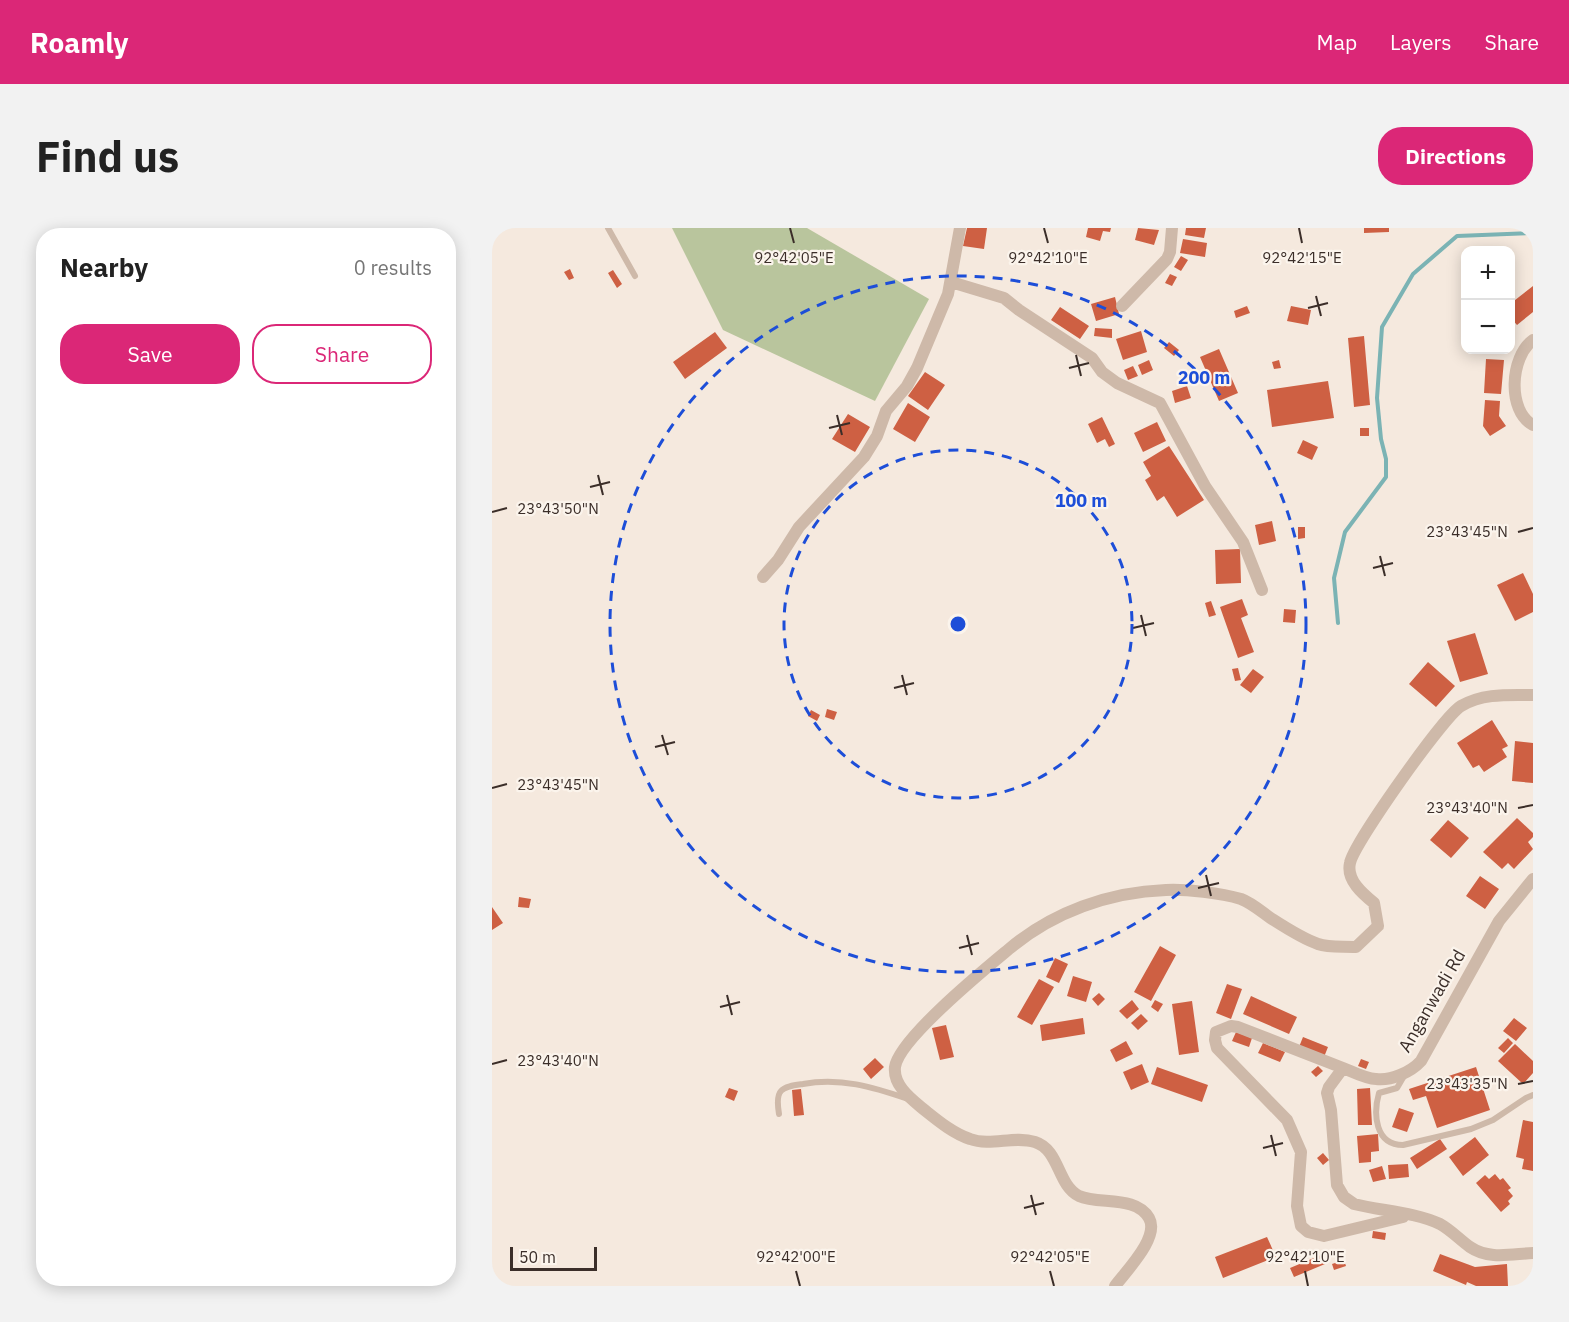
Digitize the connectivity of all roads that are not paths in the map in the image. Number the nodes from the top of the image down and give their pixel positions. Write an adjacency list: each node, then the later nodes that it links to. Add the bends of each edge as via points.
1 (608, 228): 4 (lane)
2 (960, 228): 5 (street)
3 (1172, 228): 6 (street, via 1167,259)
4 (635, 276)
5 (951, 282): 9 (street, via 917,368 886,411 864,457 799,527); 10 (street, via 1004,298 1092,358 1117,383 1160,403 1205,486 1243,542)
6 (1122, 306)
7 (1533, 340): 8 (street, via 1515,369 1518,405 1526,421)
8 (1533, 425)
9 (763, 577)
10 (1262, 590)
11 (1533, 695): 16 (street, via 1488,696 1459,707 1396,789 1350,861 1349,871 1360,892 1374,903 1378,926 1356,947 1319,945 1242,899 1190,891 1141,892 1074,908 1013,946 903,1049 895,1065 896,1076 900,1088)
12 (1533, 879): 14 (street, Anganwadi Rd, via 1499,921 1420,1061)
13 (1343, 1068): 14 (street, Anganwadi Rd, via 1376,1080); 18 (street, via 1327,1093 1337,1185 1354,1204); 18 (street, Anganwadi Rd, via 1231,1026 1216,1032 1217,1048 1294,1132 1301,1152 1297,1206 1301,1226 1324,1236)
14 (1406, 1073): 15 (lane, via 1397,1088 1379,1092 1375,1107 1376,1120 1387,1141 1394,1145 1471,1129)
15 (1533, 1095)
16 (913, 1101): 17 (lane, via 868,1086 819,1081 781,1091); 20 (street, via 969,1139 987,1143 1018,1139 1036,1142 1051,1156 1070,1190 1080,1196 1142,1210 1152,1226 1149,1240)
17 (779, 1114)
18 (1408, 1216): 19 (street, via 1441,1225 1470,1247 1492,1256)
19 (1533, 1253)
20 (1116, 1286)

